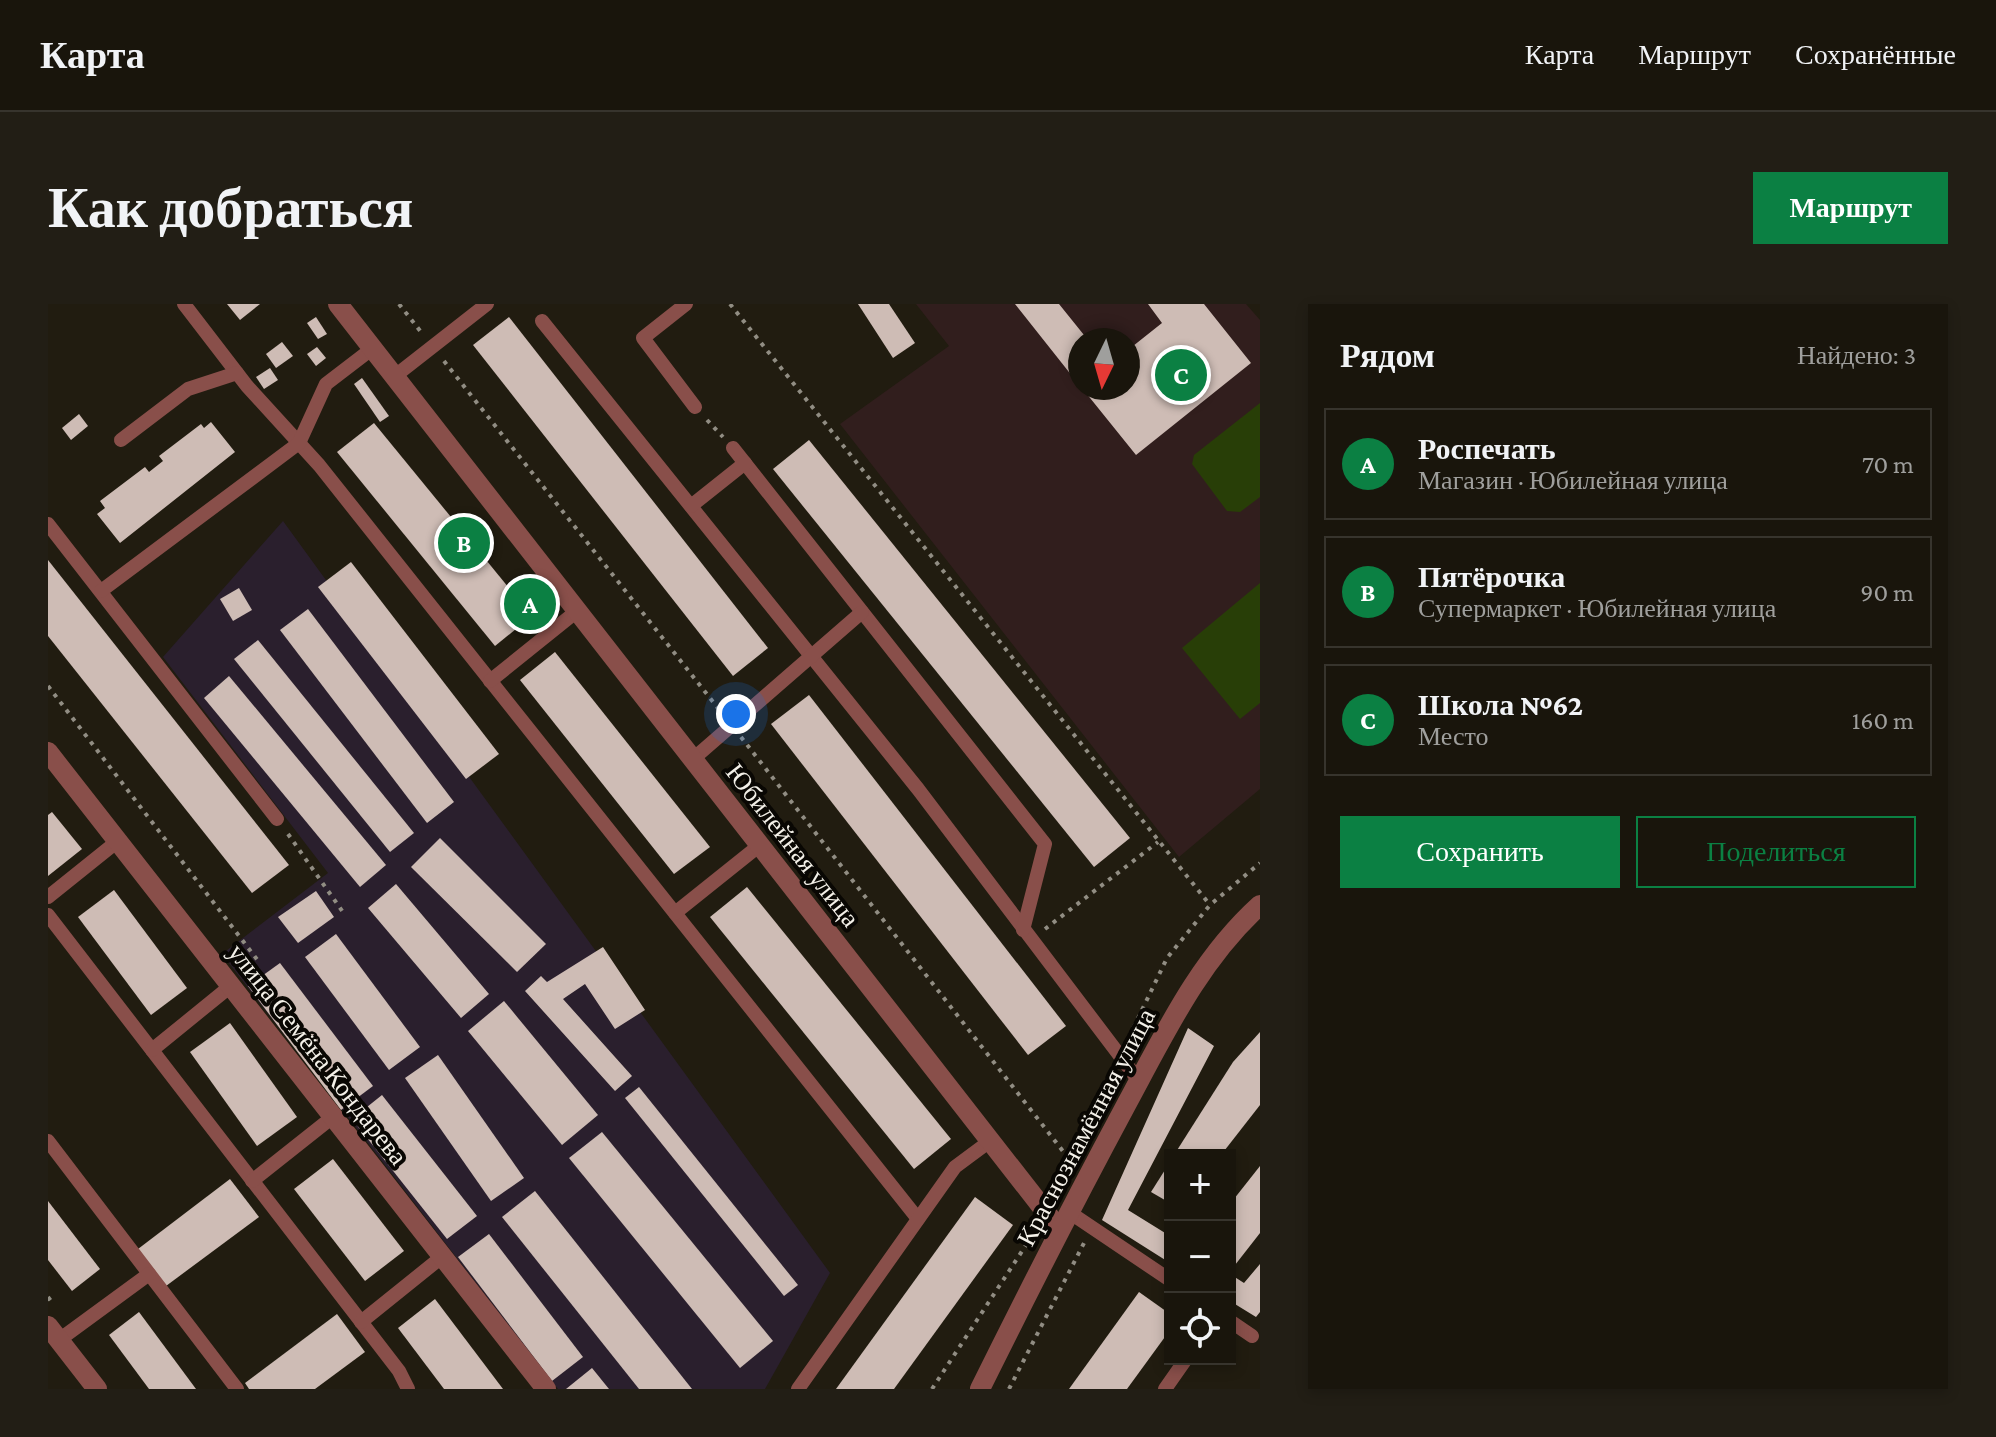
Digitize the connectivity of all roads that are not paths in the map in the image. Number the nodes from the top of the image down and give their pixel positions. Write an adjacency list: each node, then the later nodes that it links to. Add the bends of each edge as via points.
1 (184, 304): 7 (lane)
2 (338, 304): 6 (street, Юбилейная улица)
3 (487, 304): 8 (lane)
4 (686, 304): 9 (lane, via 643,338)
5 (542, 321): 14 (lane)
6 (373, 348): 8 (street, Юбилейная улица); 11 (lane, via 326,384)
7 (237, 373): 10 (lane, via 188,389); 11 (lane)
8 (395, 376): 17 (street, Юбилейная улица)
9 (695, 407)
10 (121, 440)
11 (299, 443): 16 (lane); 20 (lane)
12 (733, 448): 13 (lane)
13 (745, 463): 14 (lane); 18 (lane)
14 (691, 506): 19 (lane)
15 (48, 524): 16 (lane)
16 (101, 591): 23 (lane)
17 (577, 611): 20 (lane); 21 (street, Юбилейная улица)
18 (862, 612): 19 (lane); 30 (lane, via 1045,844)
19 (811, 657): 21 (lane); 30 (lane)
20 (490, 681): 28 (lane)
21 (693, 759): 25 (street, Юбилейная улица)
22 (51, 763): 24 (street, улица Семёна Кондарева)
23 (277, 819)
24 (119, 840): 26 (lane); 31 (street, улица Семёна Кондарева)
25 (760, 845): 28 (lane); 36 (street, Юбилейная улица)
26 (48, 897)
27 (1260, 905): 33 (street, Краснознамённая улица, via 1200,974)
28 (675, 913): 38 (lane)
29 (48, 915): 32 (lane)
30 (1026, 935): 33 (lane)
31 (232, 985): 32 (lane); 34 (street, улица Семёна Кондарева)
32 (152, 1050): 37 (lane)
33 (1139, 1081): 39 (street, Краснознамённая улица)
34 (334, 1116): 37 (lane); 40 (street, улица Семёна Кондарева)
35 (48, 1141): 41 (lane)
36 (990, 1141): 38 (lane, via 955,1167); 39 (street, Юбилейная улица, via 1044,1210)
37 (252, 1181): 43 (lane)
38 (918, 1219): 52 (lane)
39 (1064, 1220): 42 (lane, via 1092,1227); 53 (street, Краснознамённая улица)
40 (443, 1256): 43 (lane); 51 (street, улица Семёна Кондарева)
41 (149, 1274): 45 (lane); 49 (lane)
42 (1164, 1276)
43 (361, 1322): 50 (lane)
44 (1236, 1325): 46 (lane)
45 (53, 1333): 48 (street)
46 (1252, 1336)
47 (1182, 1365): 54 (lane)
48 (97, 1389)
49 (237, 1389)
50 (408, 1389)
51 (546, 1389)
52 (798, 1389)
53 (980, 1389)
54 (1165, 1389)

